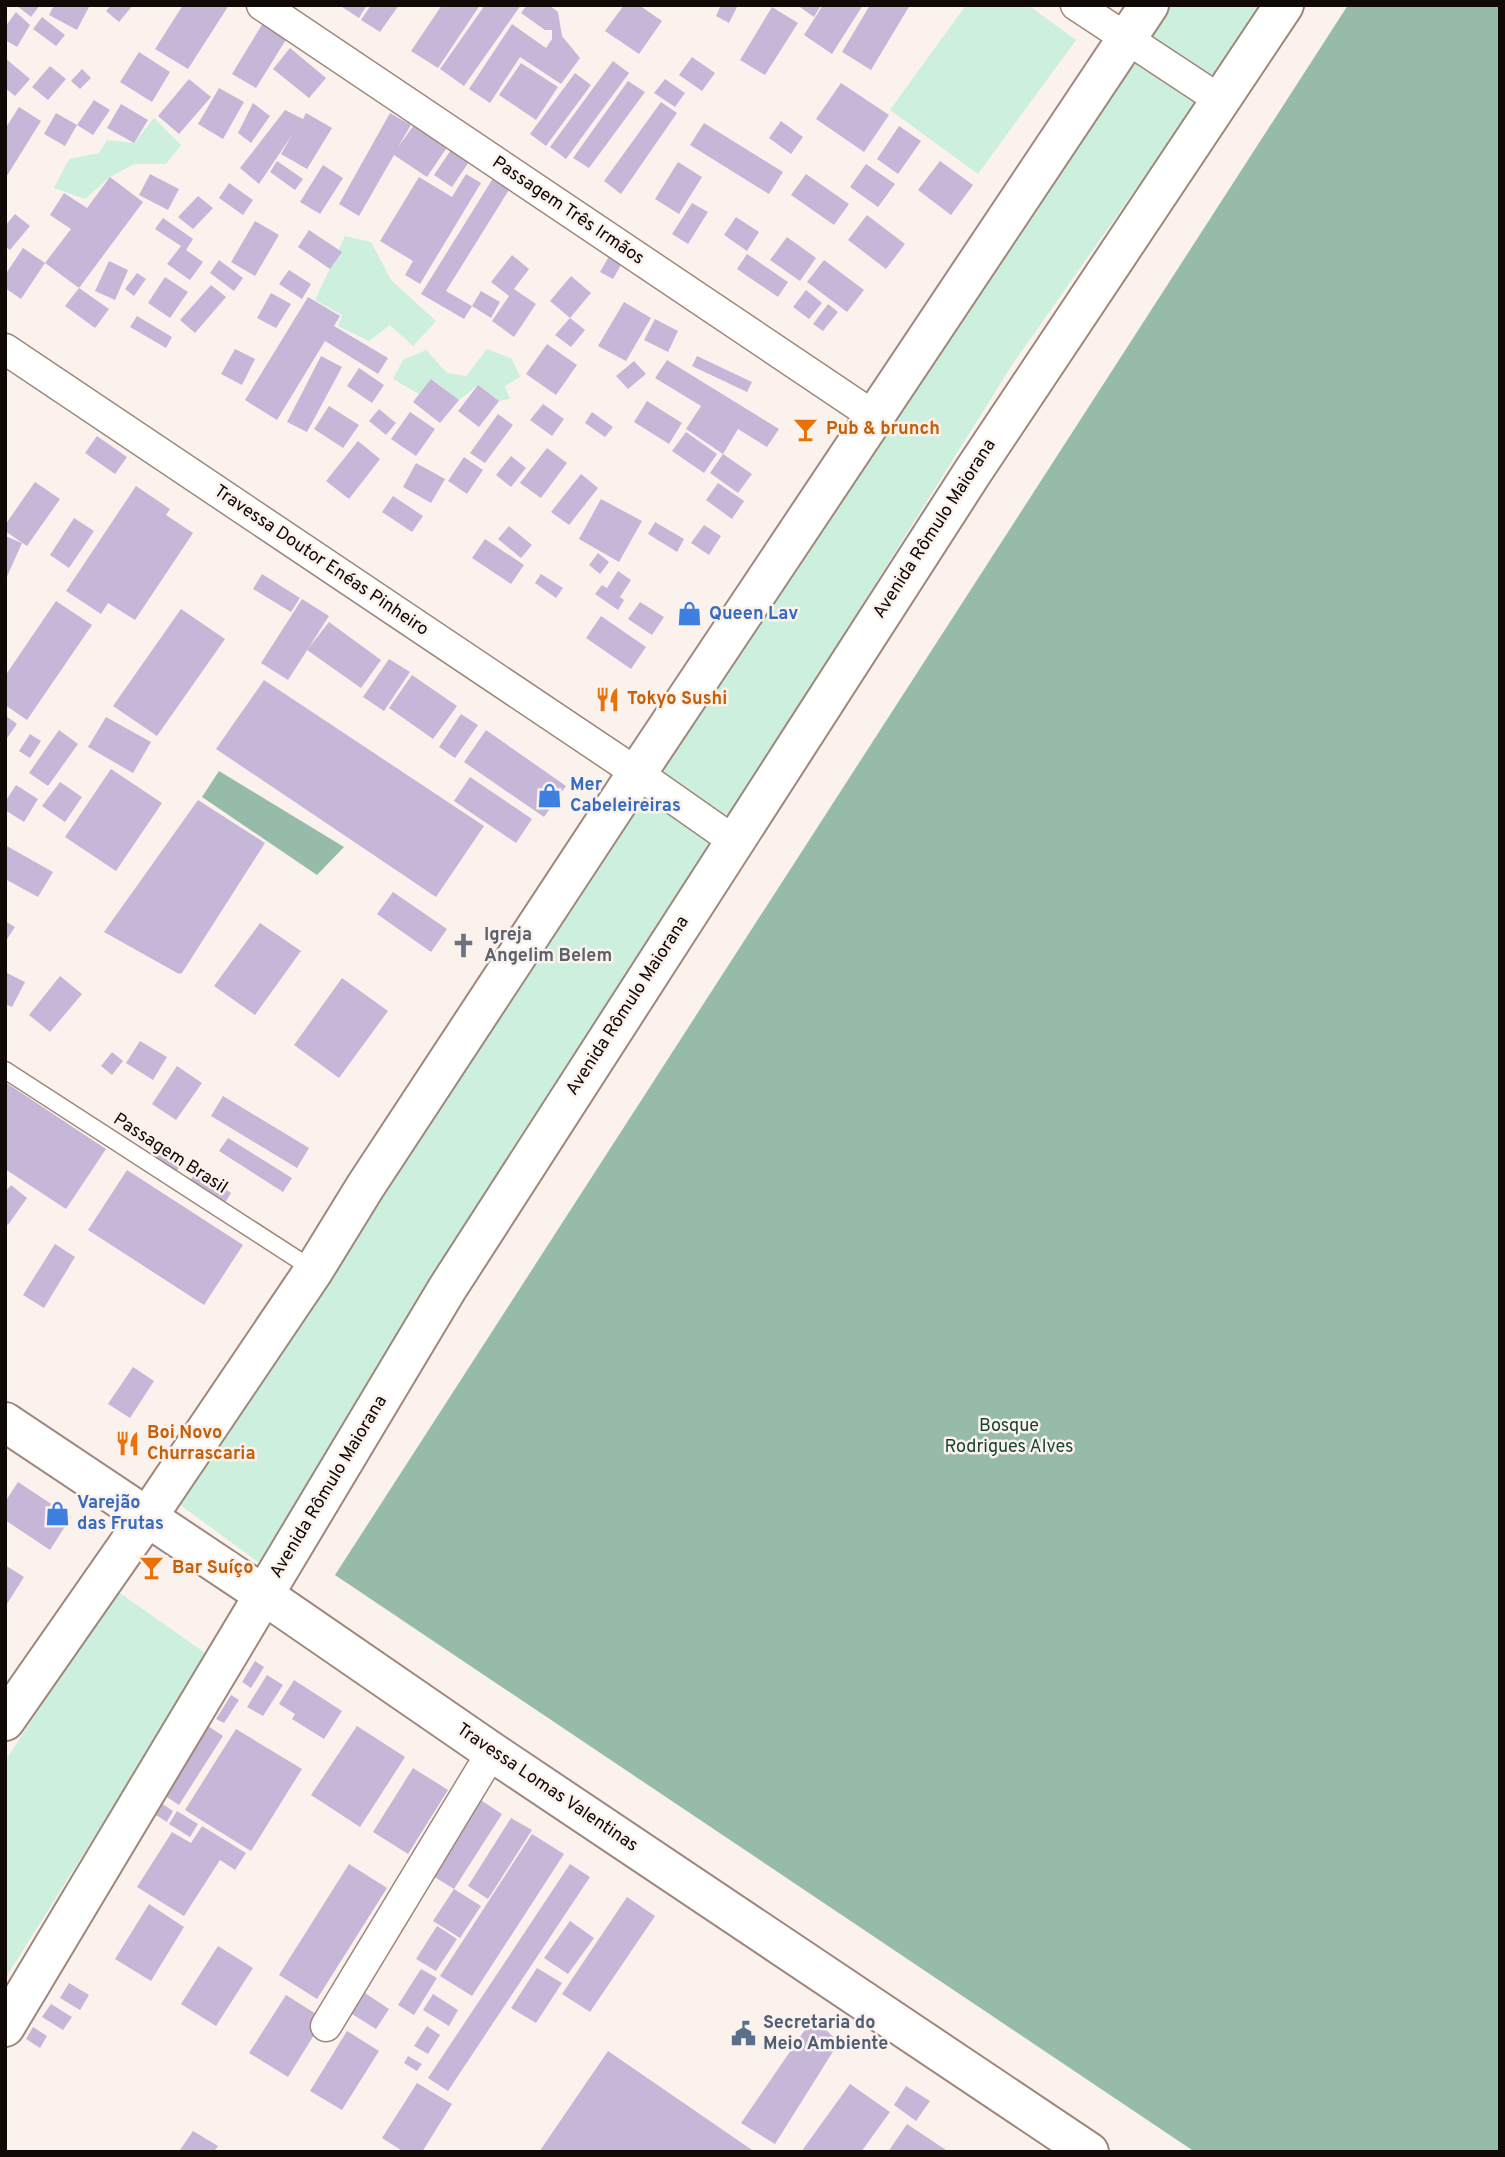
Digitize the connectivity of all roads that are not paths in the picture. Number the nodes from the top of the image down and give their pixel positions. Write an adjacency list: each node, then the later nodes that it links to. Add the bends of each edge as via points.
1 (262, 5): 8 (street, Passagem Três Irmãos)
2 (1076, 5): 5 (street)
3 (1149, 5): 5 (street)
4 (1284, 5): 6 (street, Avenida Rômulo Maiorana)
5 (1126, 38): 6 (street); 8 (street)
6 (1220, 100): 10 (street, Avenida Rômulo Maiorana)
7 (5, 349): 9 (street, Travessa Doutor Enéas Pinheiro)
8 (875, 417): 9 (street)
9 (637, 773): 10 (street, Travessa Doutor Enéas Pinheiro); 12 (street)
10 (734, 841): 15 (street, Avenida Rômulo Maiorana, via 447,1289)
11 (5, 1070): 12 (lane, Passagem Brasil)
12 (313, 1270): 14 (street)
13 (5, 1422): 14 (street, Travessa Lomas Valentinas)
14 (148, 1516): 15 (street, Travessa Lomas Valentinas); 16 (street)
15 (264, 1595): 17 (street, Travessa Lomas Valentinas); 19 (street, Avenida Rômulo Maiorana)
16 (5, 1721)
17 (492, 1752): 18 (street); 20 (street, Travessa Lomas Valentinas)
18 (326, 2026)
19 (5, 2027)
20 (1089, 2152)

